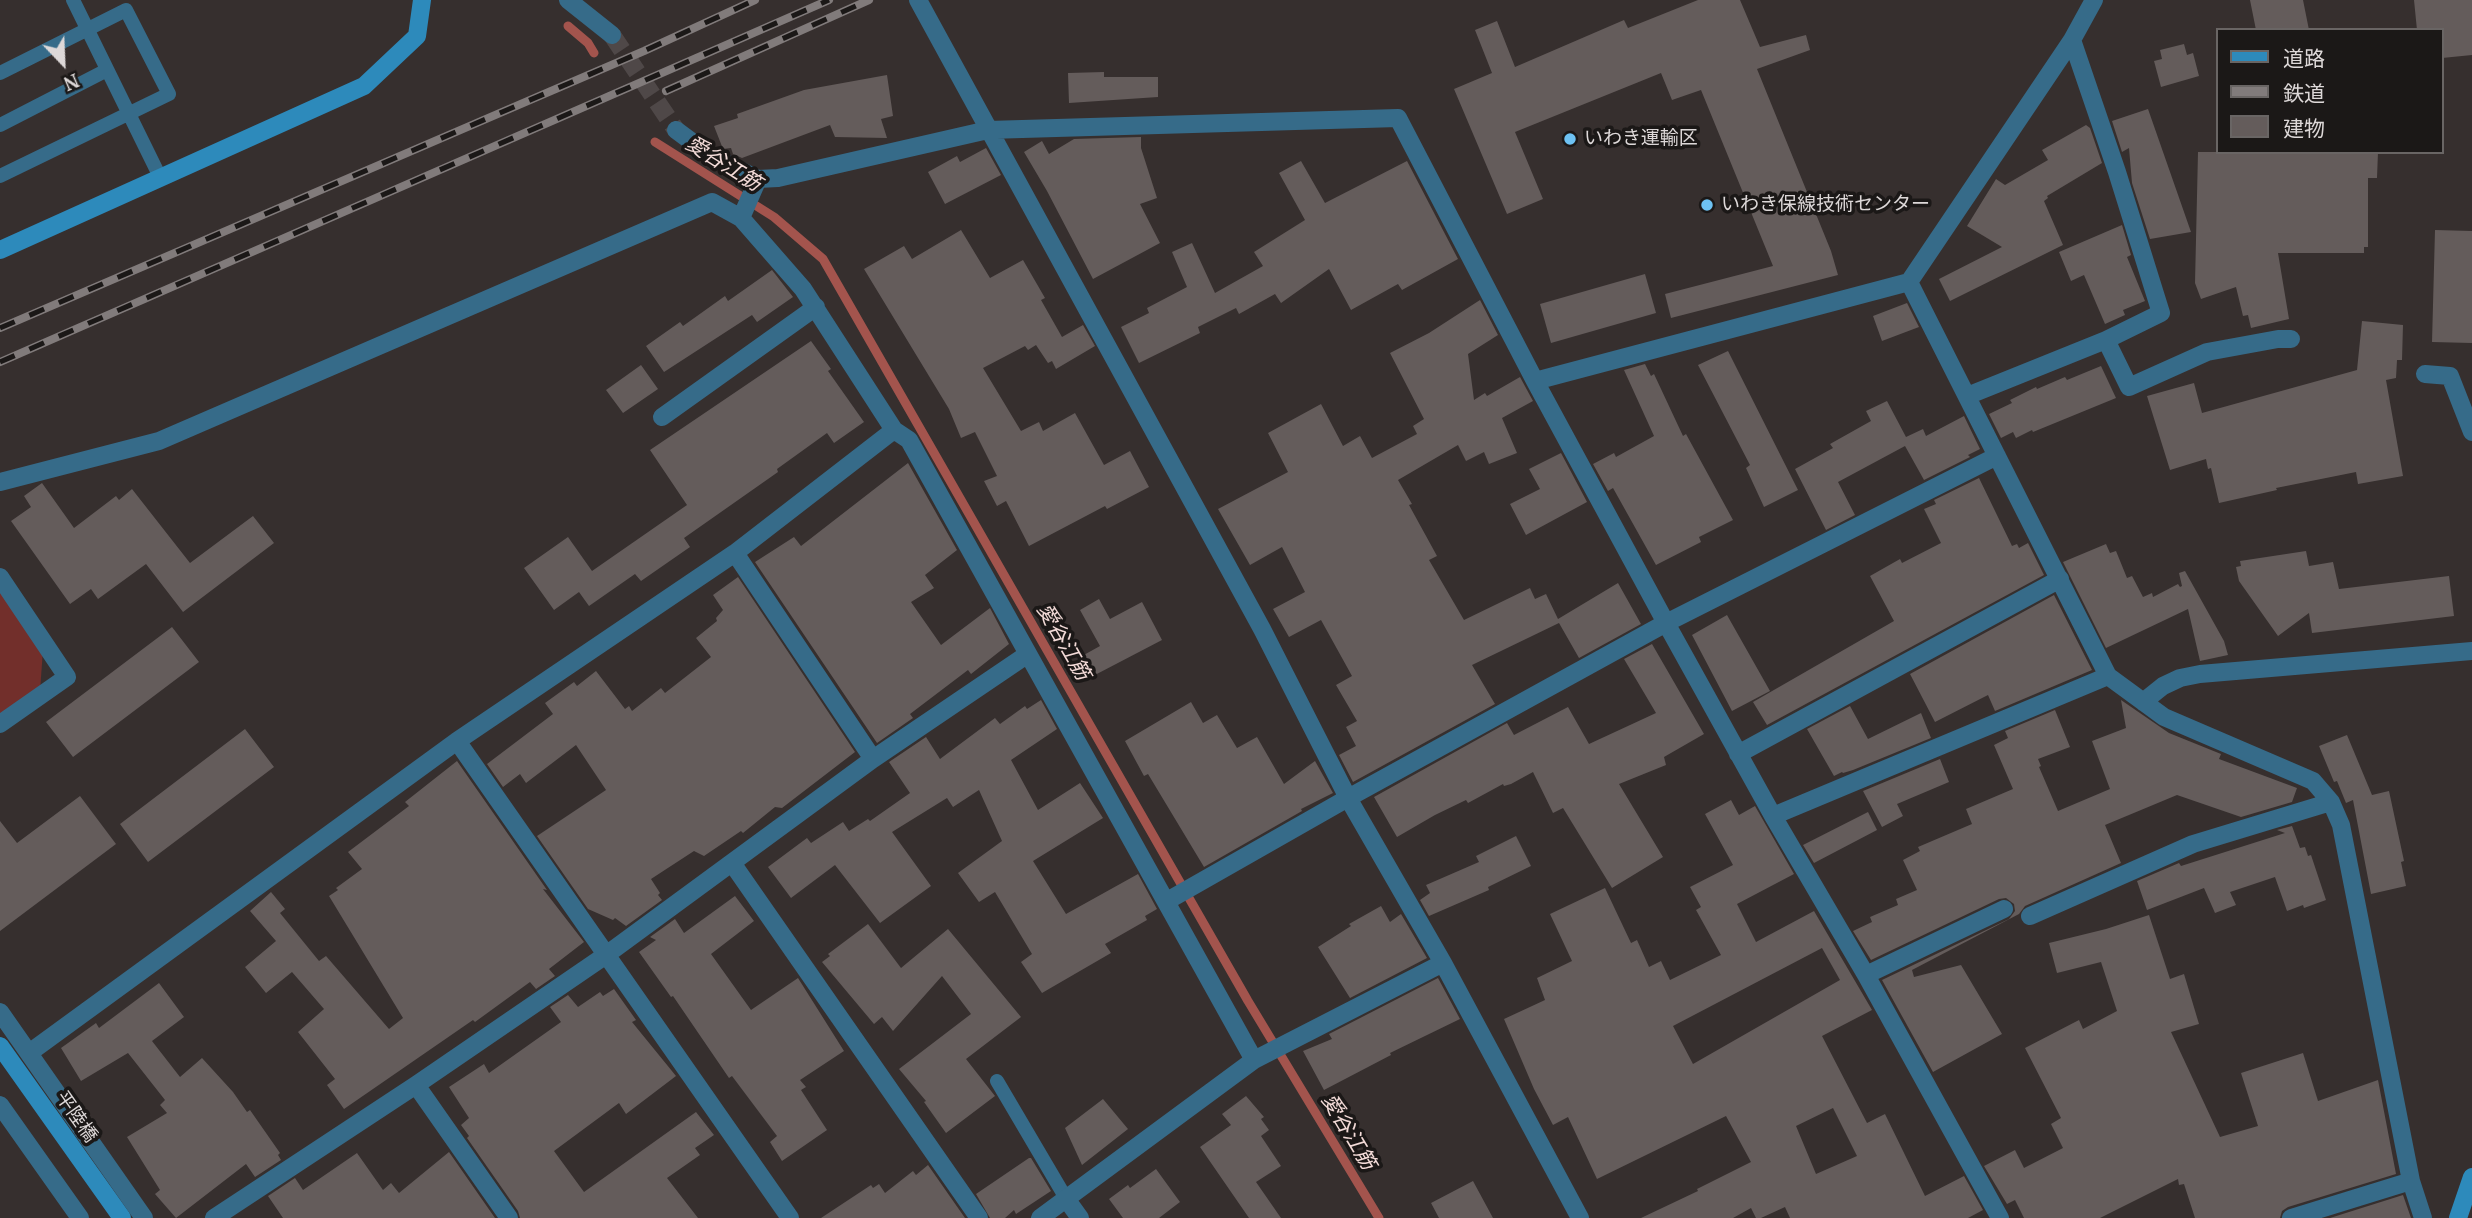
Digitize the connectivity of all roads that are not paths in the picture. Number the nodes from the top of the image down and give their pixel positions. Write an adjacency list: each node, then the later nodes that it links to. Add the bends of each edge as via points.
1 (72, 0): 6 (lane)
2 (422, 0): 16 (street, via 417,36 364,86)
3 (568, 0): 7 (street)
4 (918, 0): 14 (street)
5 (2094, 0): 8 (street)
6 (87, 29): 9 (lane); 10 (lane); 11 (lane, via 126,10 169,94)
7 (612, 35)
8 (2072, 40): 20 (street); 23 (street, via 2161,313)
9 (107, 70): 11 (lane); 12 (lane)
10 (0, 73)
11 (129, 114): 15 (lane); 16 (lane)
12 (0, 125)
13 (676, 130): 17 (street)
14 (988, 130): 17 (street); 25 (street, via 1398,118); 44 (street, via 1262,629)
15 (0, 176)
16 (160, 177): 19 (street)
17 (756, 184): 18 (street)
18 (743, 212): 21 (street); 31 (street, via 712,202 159,441)
19 (0, 249)
20 (1909, 282): 25 (street); 26 (street)
21 (816, 307): 27 (street); 28 (street)
22 (2291, 339): 23 (street, via 2207,352 2129,387)
23 (2106, 340): 26 (street)
24 (2425, 374): 29 (street, via 2451,376)
25 (1535, 381): 35 (street)
26 (1967, 396): 30 (street)
27 (662, 417)
28 (894, 430): 32 (street); 37 (street, via 909,440)
29 (2472, 432)
30 (1997, 456): 34 (street); 35 (street)
31 (0, 482)
32 (735, 553): 41 (street); 43 (street)
33 (0, 577): 40 (street, via 67,677)
34 (2060, 579): 38 (street); 42 (street)
35 (1666, 623): 42 (street); 44 (street)
36 (2472, 652): 39 (street, via 2200,674 2163,685)
37 (1028, 654): 43 (street); 48 (street)
38 (2108, 676): 39 (street); 46 (street)
39 (2143, 702): 45 (street, via 2183,727 2313,781)
40 (0, 723)
41 (457, 741): 51 (street); 56 (street)
42 (1738, 754): 46 (street)
43 (873, 759): 47 (street)
44 (1348, 798): 48 (street); 52 (street)
45 (2331, 802): 50 (street, via 2193,845); 62 (street, via 2341,825)
46 (1773, 816): 53 (street)
47 (732, 863): 51 (street); 70 (street)
48 (1171, 899): 57 (street)
49 (2004, 909): 53 (street)
50 (2030, 916)
51 (606, 956): 59 (street); 69 (street)
52 (1443, 963): 57 (street); 73 (street)
53 (1866, 975): 74 (street)
54 (0, 1012): 56 (street)
55 (0, 1045): 64 (street, 平陸橋)
56 (29, 1053): 66 (street)
57 (1259, 1058): 63 (street)
58 (997, 1081): 63 (lane)
59 (416, 1085): 67 (street); 68 (street)
60 (0, 1105): 65 (street)
61 (2472, 1177): 77 (street)
62 (2411, 1181): 75 (street); 76 (street)
63 (1067, 1200): 71 (street); 72 (street)
64 (120, 1215)
65 (79, 1218)
66 (144, 1218)
67 (214, 1218)
68 (509, 1218)
69 (790, 1218)
70 (979, 1218)
71 (1040, 1218)
72 (1080, 1218)
73 (1580, 1218)
74 (2000, 1218)
75 (2291, 1218)
76 (2423, 1218)
77 (2458, 1218)

